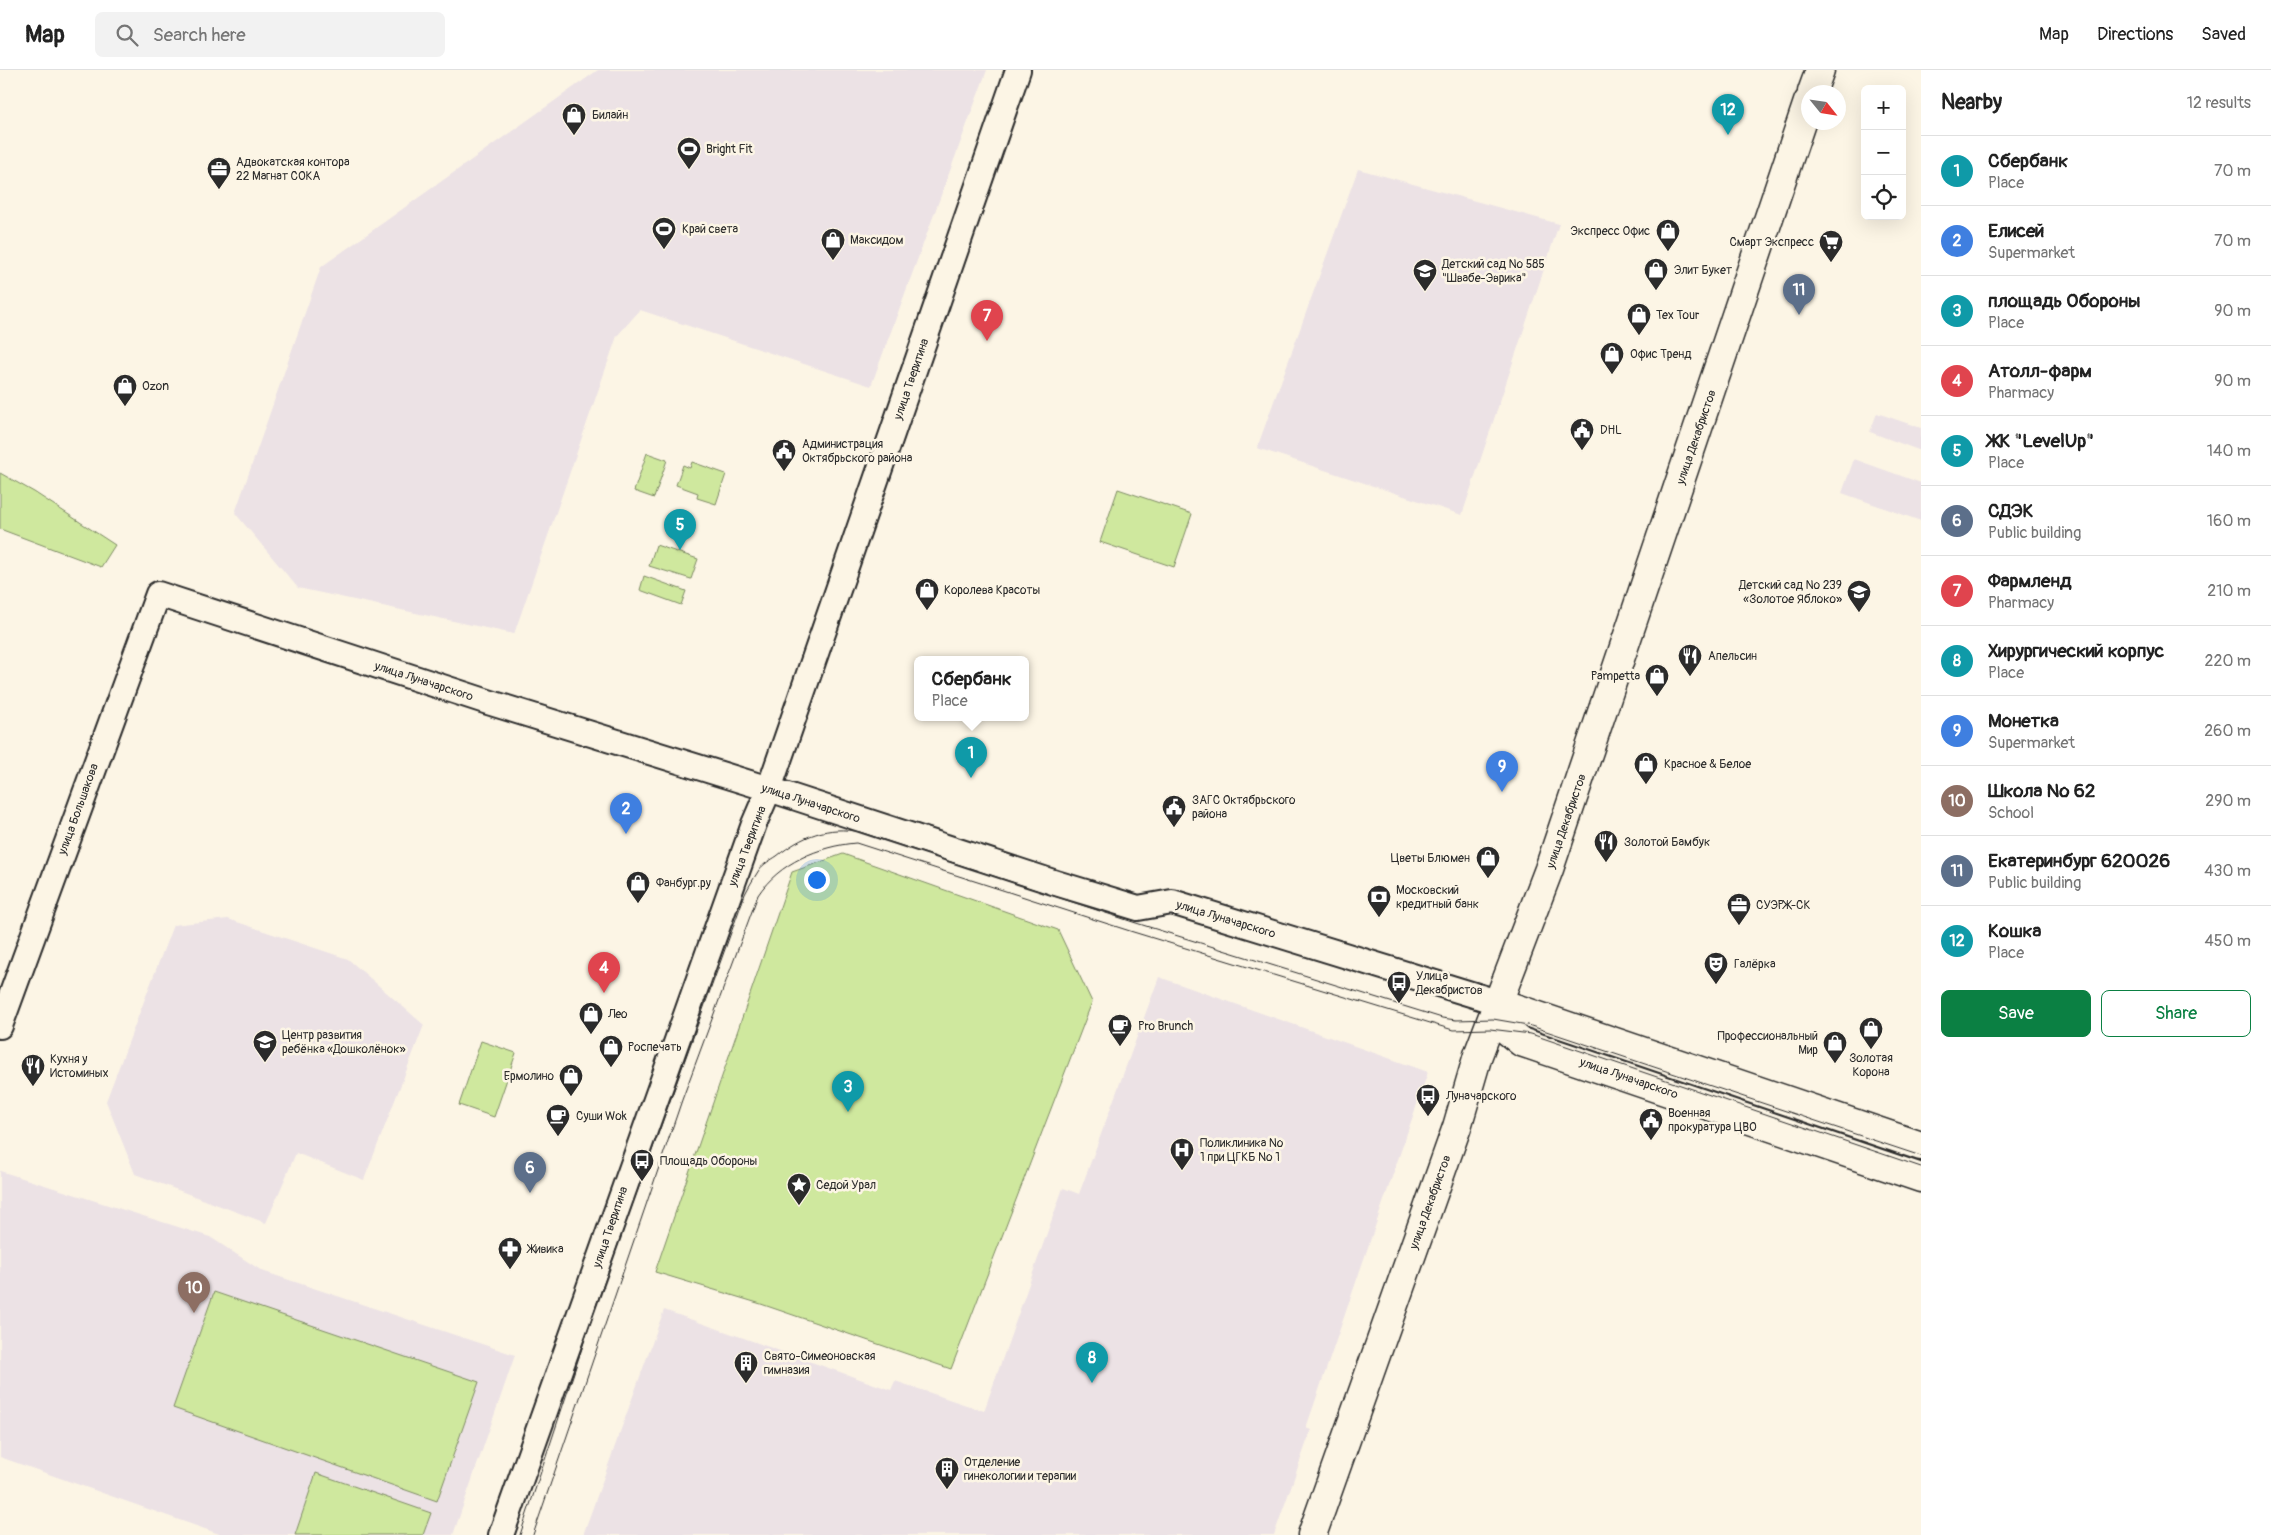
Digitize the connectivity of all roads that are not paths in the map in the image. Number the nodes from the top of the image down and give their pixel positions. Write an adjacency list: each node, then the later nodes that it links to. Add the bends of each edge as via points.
1 (1018, 70): 6 (street, улица Тверитина)
2 (1820, 70): 3 (main road)
3 (1815, 85)
4 (1801, 123): 7 (main road, улица Декабристов, via 1550,869)
5 (158, 594): 6 (street, улица Луначарского, via 478,699); 8 (street, улица Большакова)
6 (769, 789): 7 (street, улица Луначарского, via 1138,908 1172,902 1466,992); 11 (street, улица Тверитина, via 720,916)
7 (1496, 1011): 9 (main road, улица Луначарского); 10 (main road, улица Луначарского, via 1522,1042); 12 (main road, улица Декабристов)
8 (0, 1026)
9 (1921, 1146)
10 (1921, 1178)
11 (501, 1535)
12 (1312, 1535)

